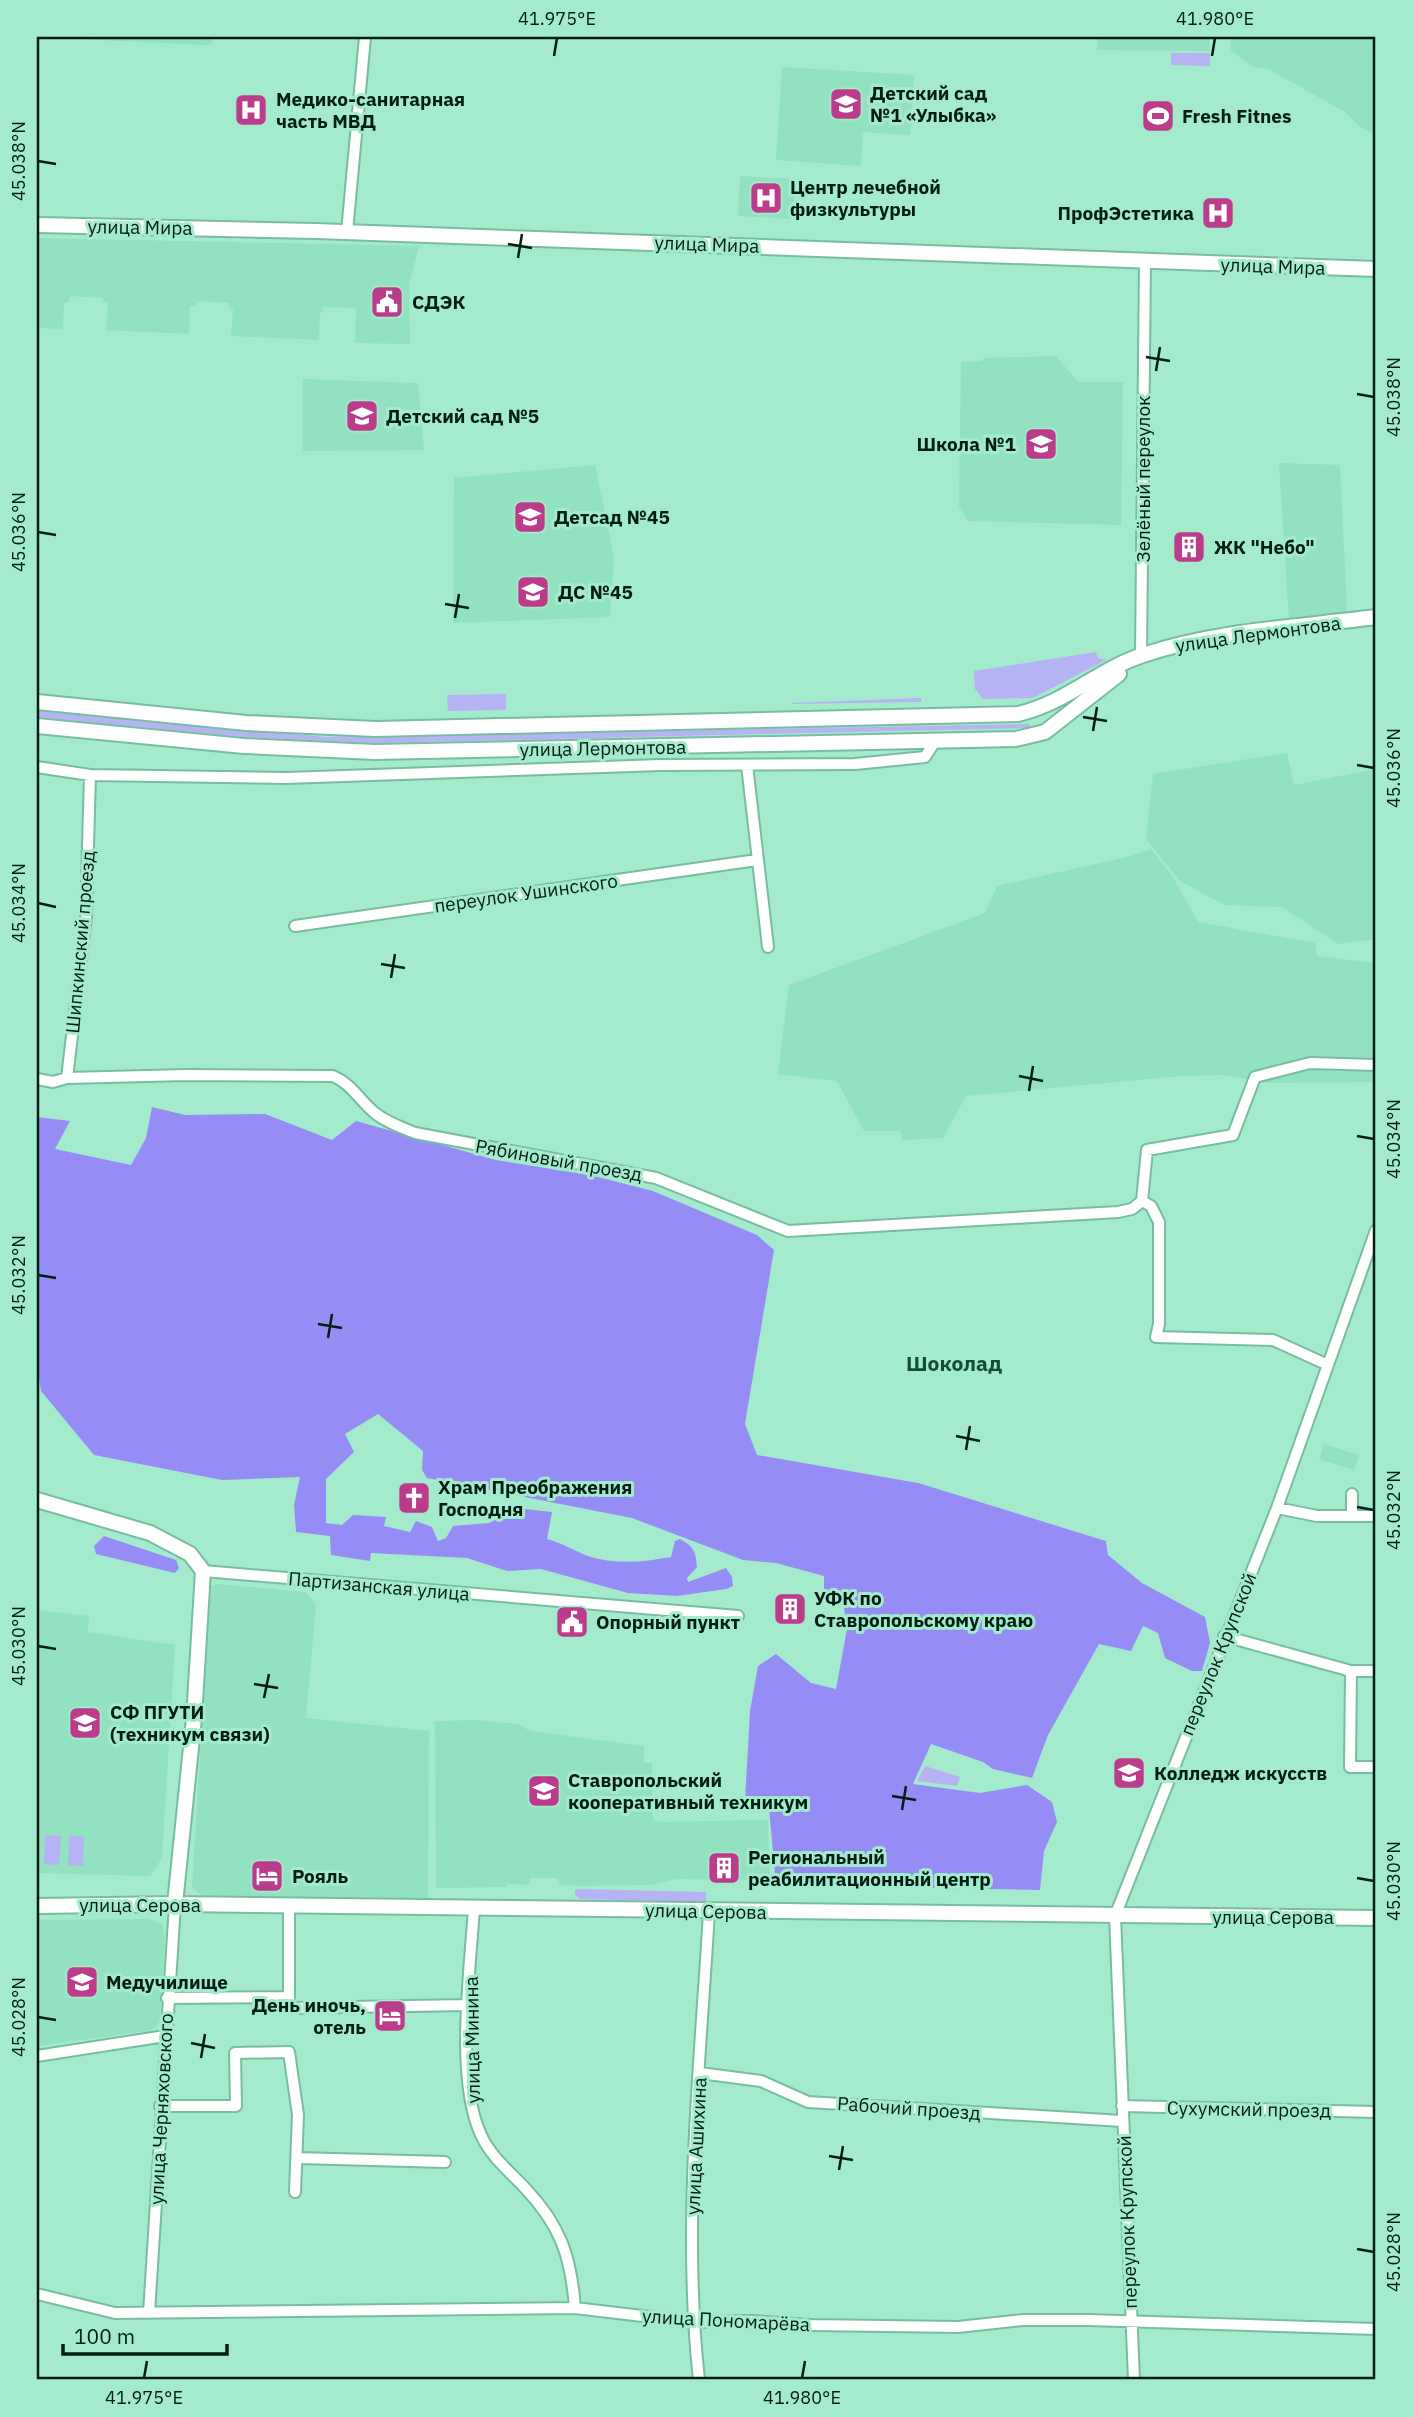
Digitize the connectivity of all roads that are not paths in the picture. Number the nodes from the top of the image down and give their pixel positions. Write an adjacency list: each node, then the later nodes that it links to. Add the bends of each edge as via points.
1 (365, 37): 3 (street)
2 (37, 225): 3 (main road, улица Мира)
3 (347, 232): 4 (main road, улица Мира)
4 (1145, 261): 5 (main road, улица Мира); 7 (street, Зелёный переулок)
5 (1376, 270)
6 (1376, 617): 7 (main road, улица Лермонтова, via 1191,641)
7 (1141, 655): 9 (main road, улица Лермонтова, via 1065,698); 11 (main road, улица Лермонтова, via 1045,732)
8 (37, 702): 9 (main road, улица Лермонтова, via 246,723 375,729)
9 (1018, 714): 11 (main road, via 1036,727)
10 (37, 726): 12 (main road, улица Лермонтова, via 351,751)
11 (1016, 739): 12 (main road, улица Лермонтова)
12 (936, 740): 13 (street, via 925,757 910,761)
13 (747, 765): 15 (street, via 286,778); 16 (street)
14 (37, 767): 15 (street)
15 (90, 775): 20 (street, Шипкинский проезд, via 86,917)
16 (757, 860): 17 (street, переулок Ушинского); 18 (street)
17 (295, 926)
18 (768, 947)
19 (1376, 1065): 22 (street, via 1310,1063 1255,1077 1233,1135 1147,1150)
20 (68, 1078): 21 (street, via 53,1082); 22 (street, Рябиновый проезд, via 332,1076 346,1081 387,1122 415,1133 656,1178 788,1231 1118,1212)
21 (37, 1079)
22 (1142, 1201): 24 (street, via 1151,1206 1159,1222 1156,1337 1273,1340)
23 (1376, 1230): 24 (street, переулок Крупской)
24 (1328, 1365): 27 (street, переулок Крупской)
25 (1352, 1494): 28 (street)
26 (37, 1500): 30 (main road, via 150,1534 190,1554)
27 (1277, 1507): 28 (street, via 1317,1516); 32 (street, переулок Крупской)
28 (1352, 1516): 29 (street)
29 (1376, 1516)
30 (203, 1571): 31 (street, Партизанская улица); 36 (main road, улица Черняховского)
31 (738, 1616)
32 (1224, 1636): 33 (street); 41 (street, переулок Крупской)
33 (1351, 1671): 34 (street); 35 (street, via 1350,1767)
34 (1376, 1671)
35 (1376, 1767)
36 (176, 1904): 37 (main road, улица Серова); 38 (main road, улица Серова); 44 (street, улица Черняховского)
37 (37, 1906)
38 (289, 1906): 39 (main road, улица Серова); 43 (street)
39 (474, 1908): 40 (main road, улица Серова); 45 (street, улица Минина)
40 (709, 1912): 41 (main road, улица Серова); 48 (street, улица Ашихина)
41 (1115, 1916): 42 (main road, улица Серова); 50 (street, переулок Крупской)
42 (1376, 1918)
43 (289, 1997): 44 (street); 45 (street, via 289,2008)
44 (167, 1998): 46 (street, улица Черняховского)
45 (468, 2005): 57 (street, улица Минина, via 469,2101 482,2137 548,2213 563,2242 571,2266)
46 (165, 2036): 47 (street); 49 (street, улица Черняховского)
47 (37, 2056)
48 (700, 2073): 52 (street, Рабочий проезд, via 761,2081 808,2102); 59 (street, улица Ашихина, via 690,2245)
49 (160, 2106): 53 (street, via 236,2106 235,2053 289,2052 298,2115); 58 (street, улица Черняховского)
50 (1122, 2106): 51 (street, Сухумский проезд); 52 (street, переулок Крупской)
51 (1376, 2112)
52 (1122, 2121): 60 (street, переулок Крупской)
53 (298, 2158): 54 (street); 55 (street)
54 (445, 2162)
55 (295, 2192)
56 (37, 2294): 58 (street, улица Пономарёва, via 115,2313)
57 (575, 2308): 58 (street, улица Пономарёва); 59 (street, улица Пономарёва)
58 (149, 2313)
59 (692, 2322): 60 (street, улица Пономарёва, via 939,2327 1023,2320); 62 (street, улица Ашихина)
60 (1131, 2322): 61 (street, улица Пономарёва); 63 (street, переулок Крупской)
61 (1376, 2329)
62 (699, 2380)
63 (1134, 2380)

